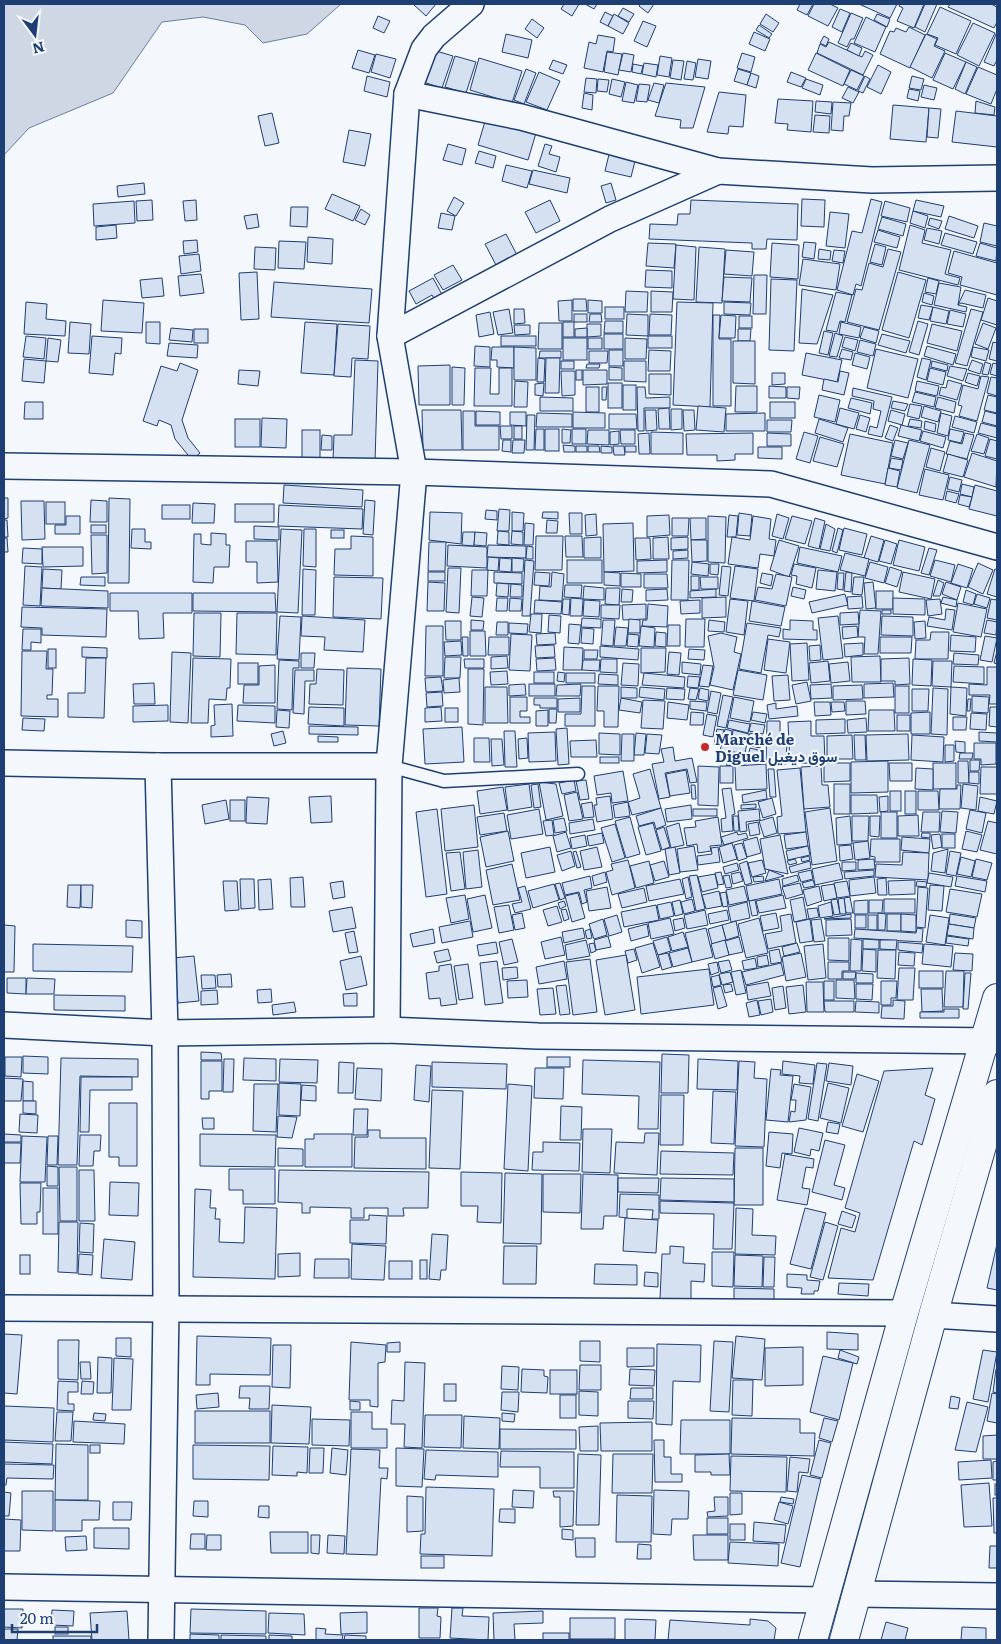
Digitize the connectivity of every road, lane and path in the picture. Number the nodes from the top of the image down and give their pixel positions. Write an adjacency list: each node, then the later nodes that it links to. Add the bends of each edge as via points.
1 (471, 4): 2 (street, via 424,49)
2 (407, 94): 3 (street, via 521,117); 5 (street)
3 (718, 171): 4 (street, via 872,180); 5 (street, via 610,219)
4 (997, 178)
5 (390, 336): 7 (street)
6 (4, 466): 7 (street)
7 (414, 472): 8 (street, via 771,484); 11 (street)
8 (997, 547)
9 (4, 763): 10 (street)
10 (158, 766): 11 (street); 16 (street)
11 (389, 766): 12 (lane, via 444,781); 15 (street)
12 (578, 774)
13 (997, 998): 17 (street)
14 (4, 1025): 16 (street)
15 (387, 1030): 16 (street); 17 (street, via 538,1036)
16 (165, 1033): 20 (street)
17 (991, 1041): 21 (street)
18 (997, 1094): 22 (street)
19 (4, 1308): 20 (street)
20 (166, 1309): 21 (street); 25 (street)
21 (904, 1313): 28 (street)
22 (933, 1315): 23 (street); 26 (street)
23 (997, 1319)
24 (4, 1587): 25 (street)
25 (161, 1591): 28 (street); 29 (street)
26 (857, 1594): 27 (street); 31 (street)
27 (997, 1596)
28 (824, 1600): 30 (street)
29 (161, 1640)
30 (813, 1640)
31 (844, 1640)

